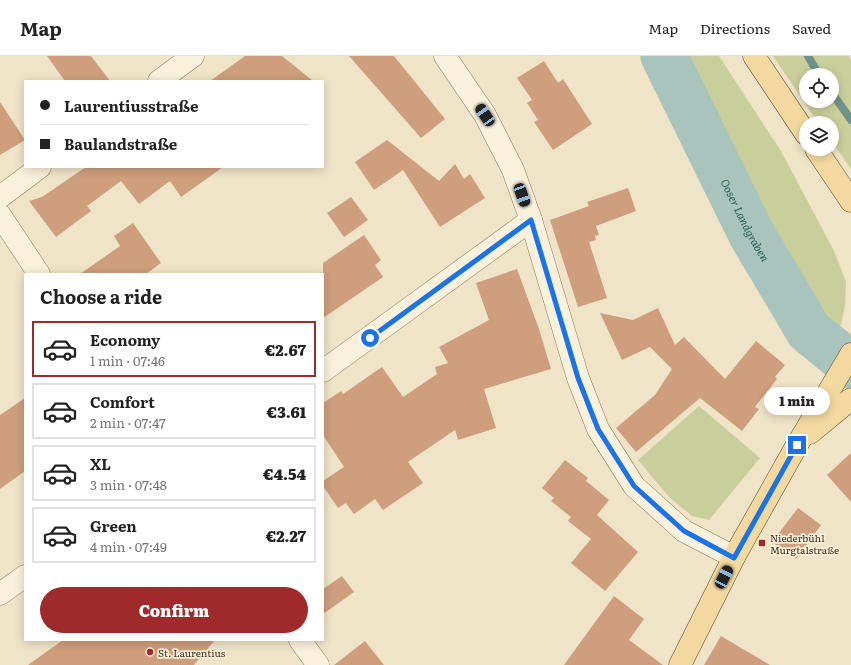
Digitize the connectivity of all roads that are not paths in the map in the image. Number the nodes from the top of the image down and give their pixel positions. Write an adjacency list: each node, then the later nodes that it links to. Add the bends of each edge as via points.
1 (193, 56): 4 (street)
2 (445, 56): 11 (street, via 485,115 513,170)
3 (754, 56): 5 (main road)
4 (160, 80)
5 (799, 124)
6 (821, 156): 9 (main road)
7 (39, 168): 8 (street)
8 (0, 197)
9 (851, 201)
10 (0, 215): 12 (street)
11 (531, 220): 14 (street); 17 (street, via 578,378 598,429 634,486 684,531)
12 (38, 273)
13 (847, 360): 16 (main road)
14 (324, 370)
15 (851, 399): 16 (main road)
16 (797, 445): 17 (main road)
17 (734, 558): 22 (main road)
18 (24, 577): 19 (street)
19 (0, 594)
20 (301, 641): 21 (street)
21 (318, 665)
22 (680, 665)

